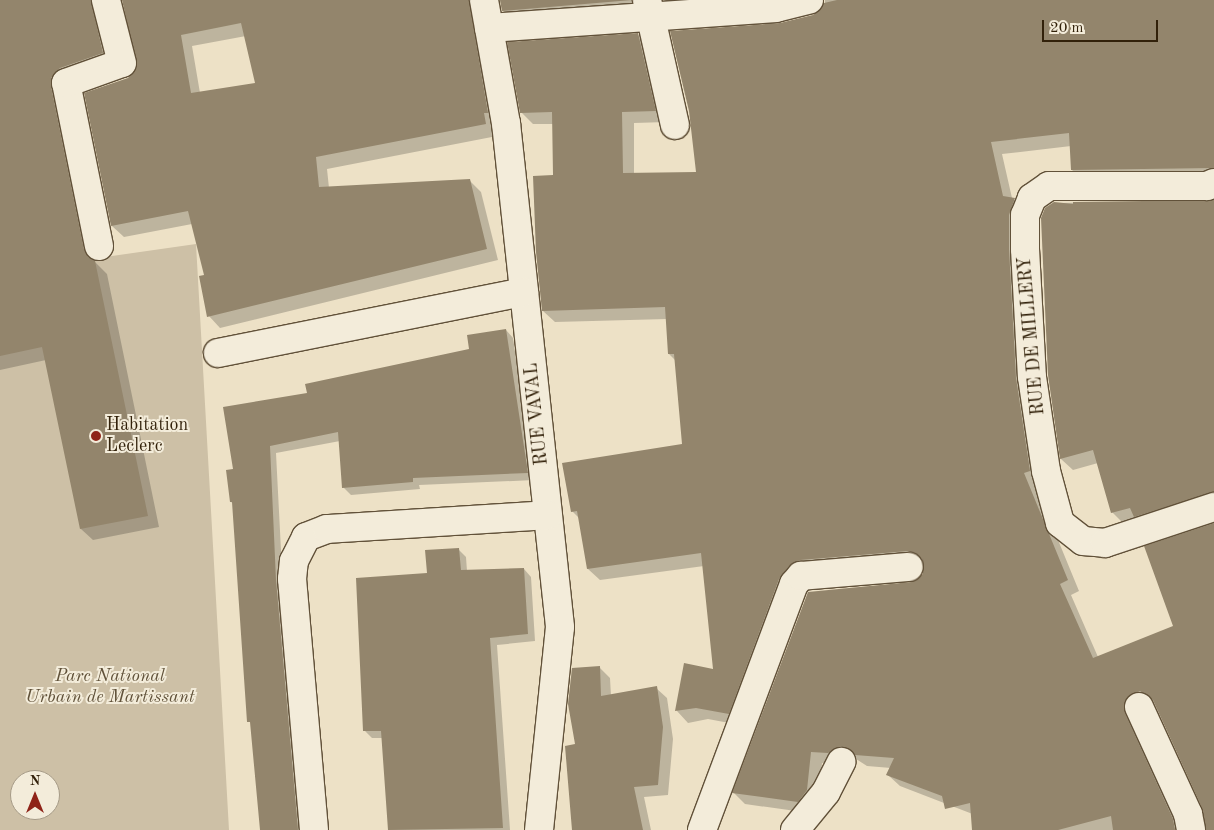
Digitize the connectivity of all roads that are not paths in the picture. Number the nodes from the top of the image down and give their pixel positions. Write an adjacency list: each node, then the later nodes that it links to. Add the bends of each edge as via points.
1 (106, 0): 8 (street, via 122,63 66,83)
2 (484, 0): 5 (street, RUE VAVAL)
3 (809, 0): 4 (street, via 776,8)
4 (648, 7): 5 (street); 6 (street)
5 (489, 28): 9 (street, RUE VAVAL, via 506,123)
6 (675, 125)
7 (1214, 183): 11 (street, RUE DE MILLERY, via 1207,186 1049,186 1032,198 1025,215 1032,377 1046,471 1060,523 1083,542 1105,543)
8 (98, 246)
9 (524, 292): 10 (street); 12 (street, RUE VAVAL)
10 (218, 353)
11 (1214, 507)
12 (548, 515): 16 (street, via 327,529 306,537 294,561 292,579); 17 (street, RUE VAVAL, via 560,627)
13 (908, 567): 18 (street, via 801,576 794,584)
14 (1139, 707): 20 (street, via 1188,814)
15 (841, 762): 19 (street, via 826,792)
16 (314, 830)
17 (539, 830)
18 (702, 830)
19 (795, 830)
20 (1191, 830)

